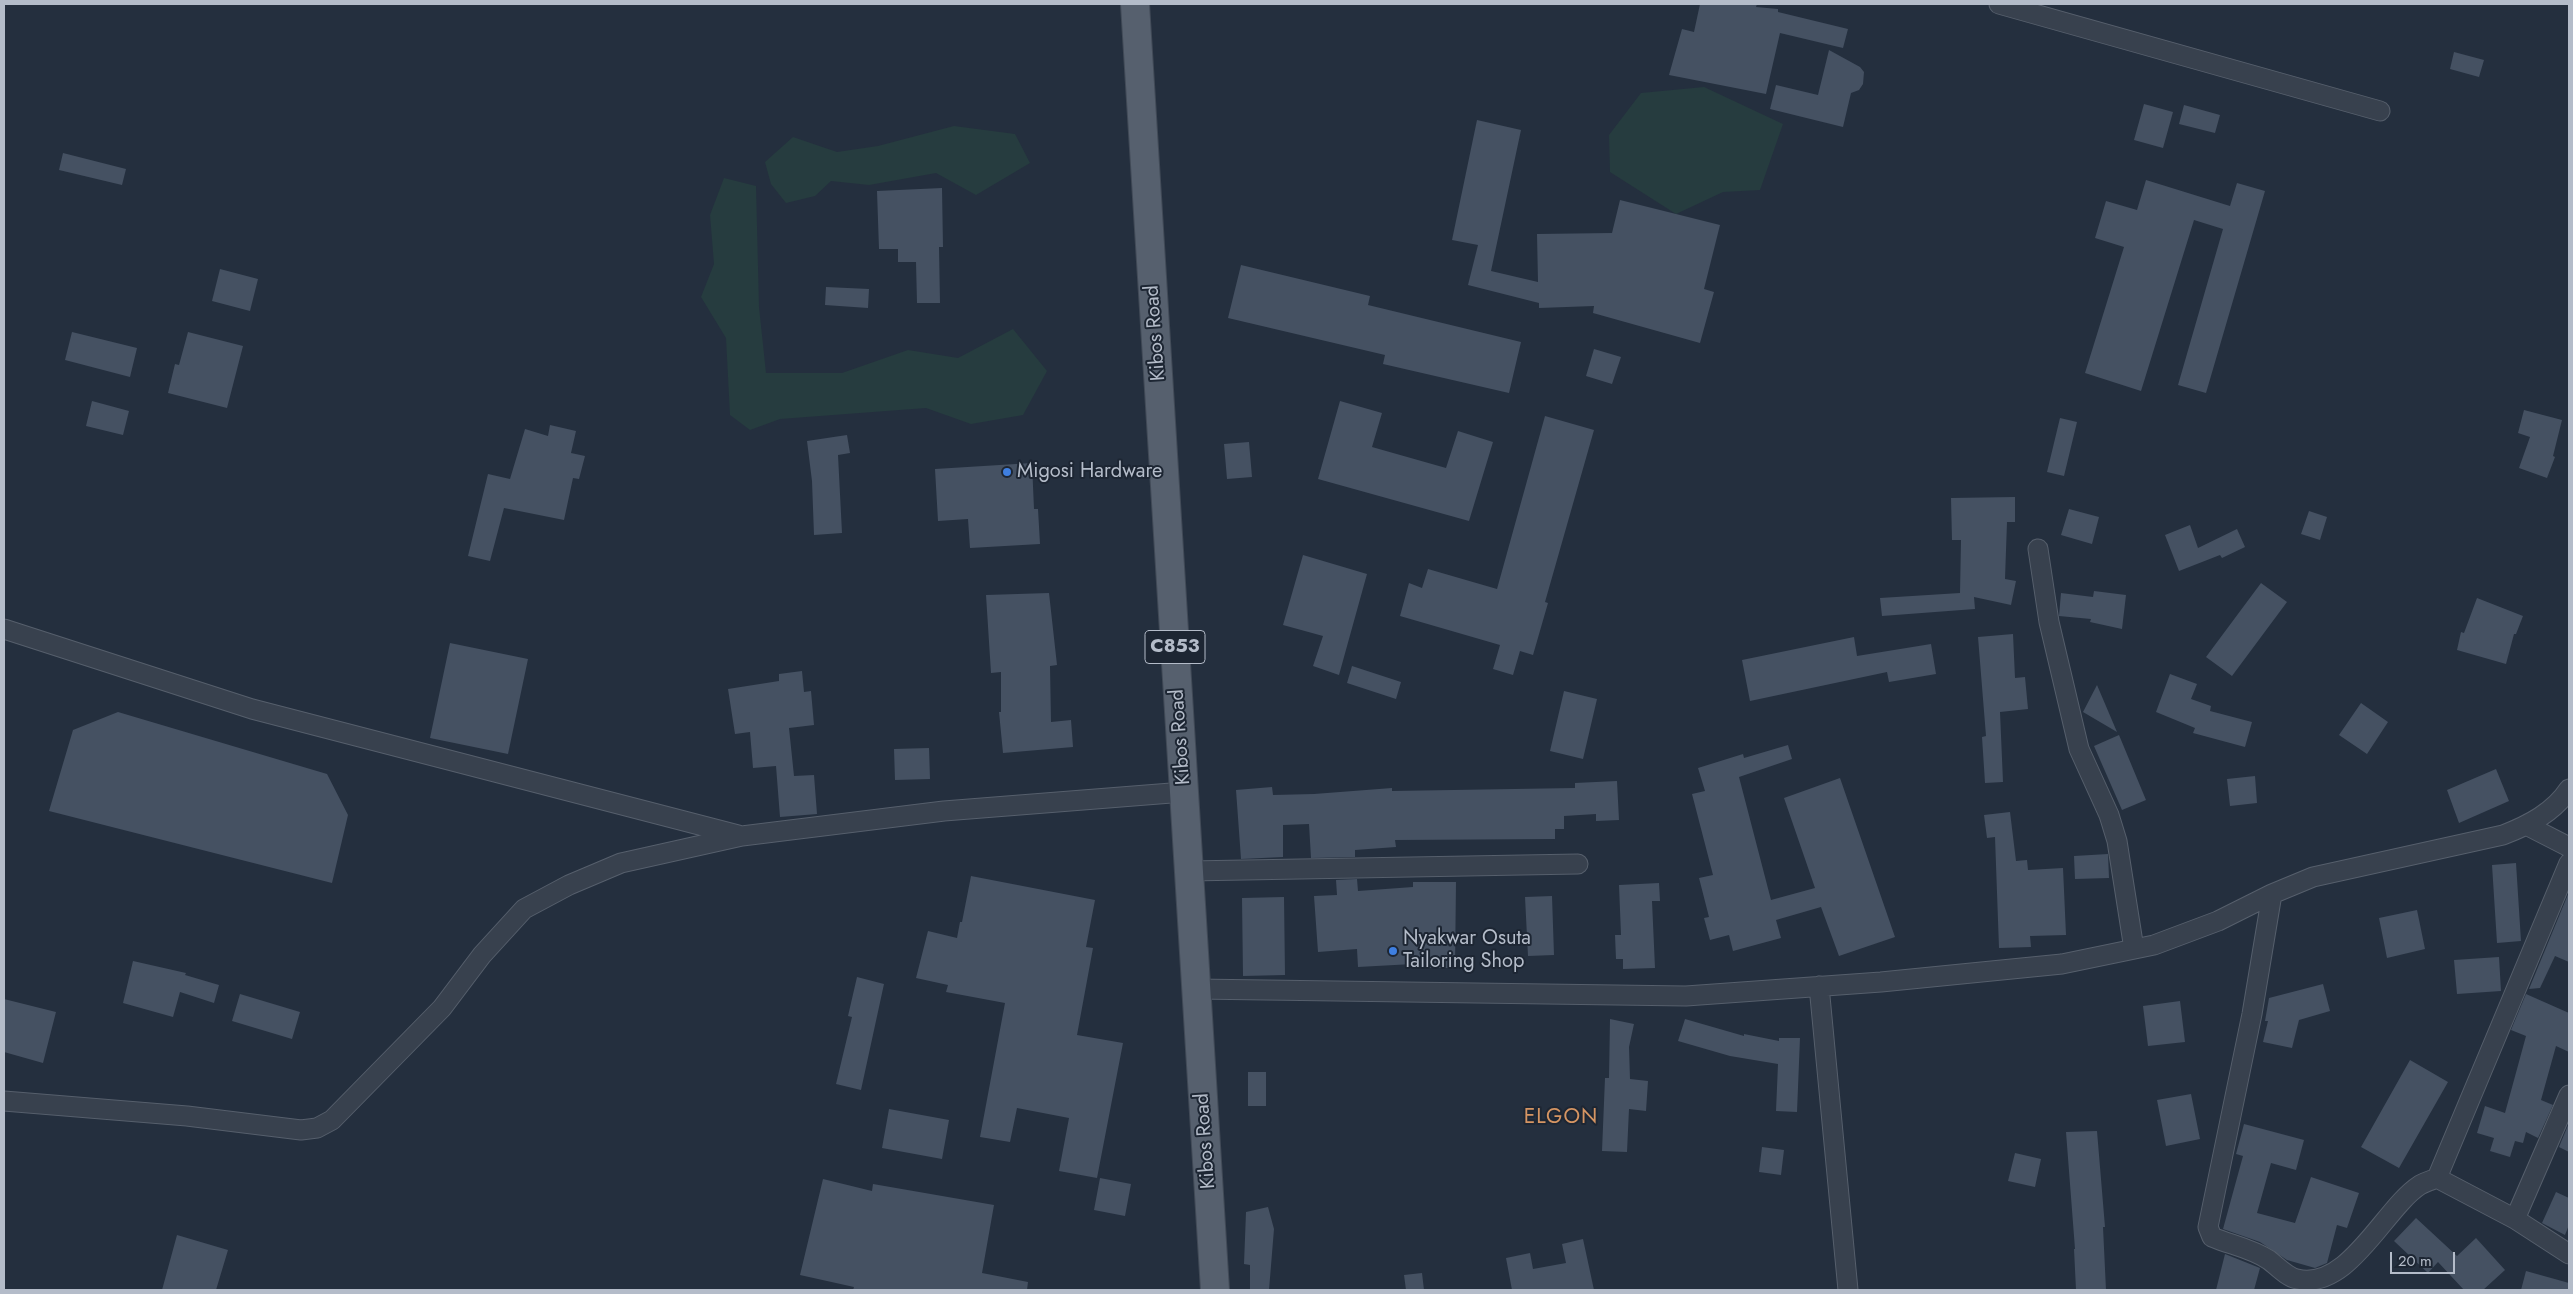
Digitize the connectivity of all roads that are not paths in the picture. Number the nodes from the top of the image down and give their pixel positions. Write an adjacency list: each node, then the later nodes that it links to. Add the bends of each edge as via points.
1 (1135, 4): 7 (main road, Kibos Road / C853)
2 (1999, 4): 3 (street)
3 (2380, 111)
4 (2038, 549): 15 (street, via 2049,622 2079,749 2117,840)
5 (4, 630): 9 (street, via 252,710)
6 (2569, 789): 8 (street, via 2561,801)
7 (1184, 792): 9 (street, via 944,811); 13 (main road, Kibos Road / C853)
8 (2528, 826): 10 (street); 14 (street, via 2446,849 2313,877)
9 (742, 836): 19 (street, via 621,863 524,910 482,955 442,1008 332,1120 317,1128 301,1130 187,1116)
10 (2569, 847)
11 (2569, 863): 20 (street)
12 (1578, 864): 13 (street)
13 (1189, 871): 17 (main road, Kibos Road / C853)
14 (2272, 894): 15 (street, via 2218,921 2154,945); 20 (street, via 2249,1033 2208,1227 2212,1236 2250,1249 2294,1279 2322,1278 2354,1255 2408,1195 2420,1185)
15 (2134, 949): 16 (street, via 2062,964)
16 (1819, 986): 17 (street, via 1686,996); 24 (street)
17 (1196, 989): 23 (main road, Kibos Road / C853)
18 (2569, 1096): 21 (street)
19 (4, 1101)
20 (2437, 1178): 21 (street)
21 (2515, 1219): 22 (street)
22 (2569, 1254)
23 (1215, 1290)
24 (1848, 1290)

